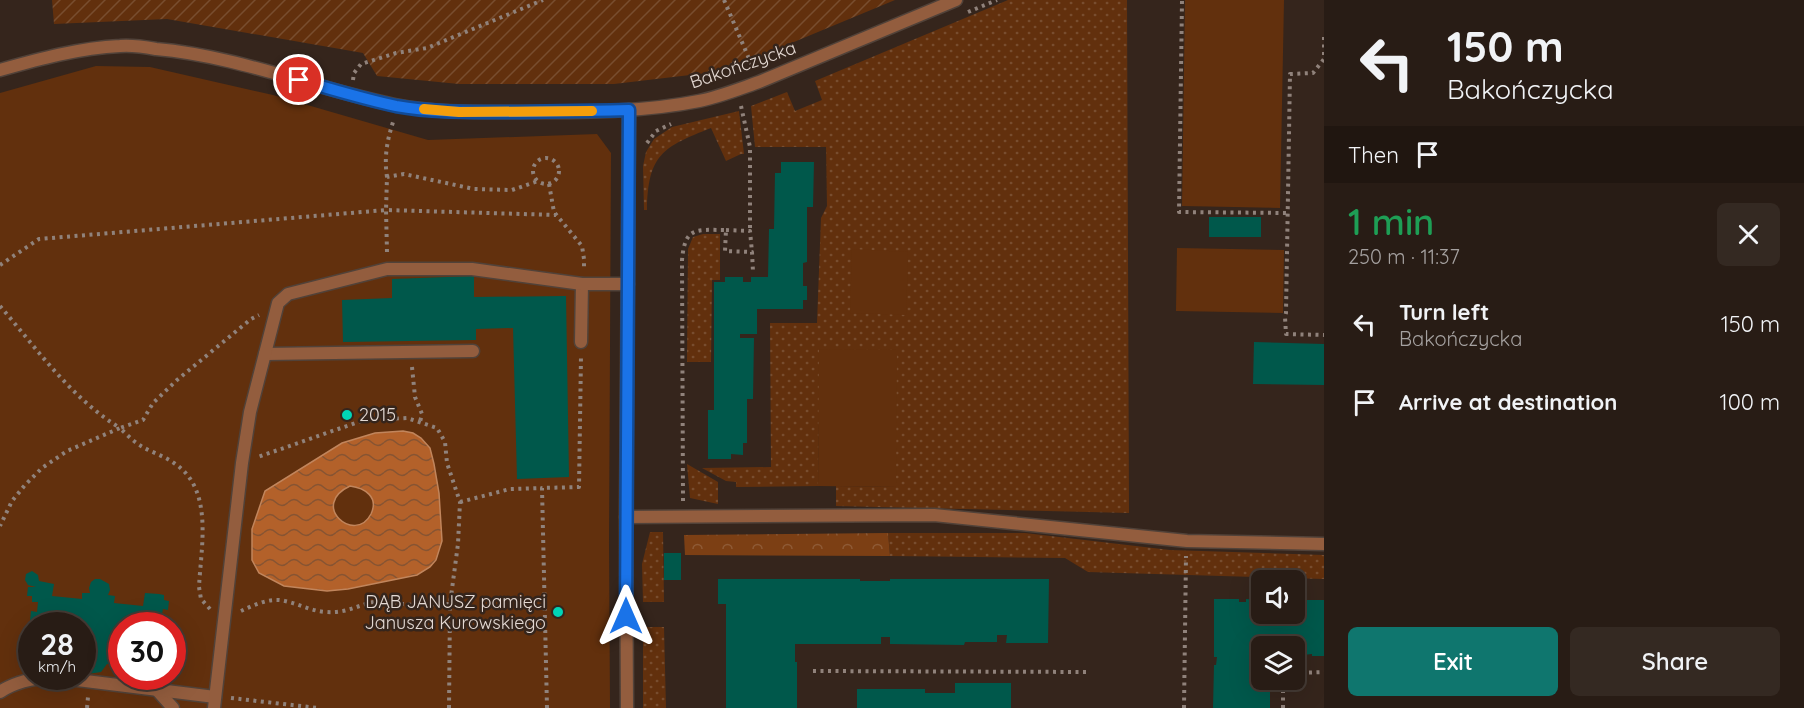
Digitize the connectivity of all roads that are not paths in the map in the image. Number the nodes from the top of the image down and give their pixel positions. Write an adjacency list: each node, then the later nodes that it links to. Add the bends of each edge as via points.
1 (956, 0): 3 (street, Bakończycka, via 759,82 699,101)
2 (0, 70): 3 (street, Bakończycka, via 54,55 122,45 190,51 396,106 459,112)
3 (629, 110): 5 (street)
4 (582, 284): 5 (street); 6 (street); 8 (street, via 472,268 387,269 288,294 278,303)
5 (628, 284): 9 (street)
6 (581, 342)
7 (473, 351): 8 (street)
8 (265, 354): 14 (street, via 242,462)
9 (626, 517): 10 (street, via 934,515 1187,541); 16 (street)
10 (1324, 544)
11 (108, 684): 13 (street, via 36,678)
12 (157, 690): 14 (street); 15 (street)
13 (0, 692)
14 (215, 702)
15 (173, 708)
16 (627, 708)

